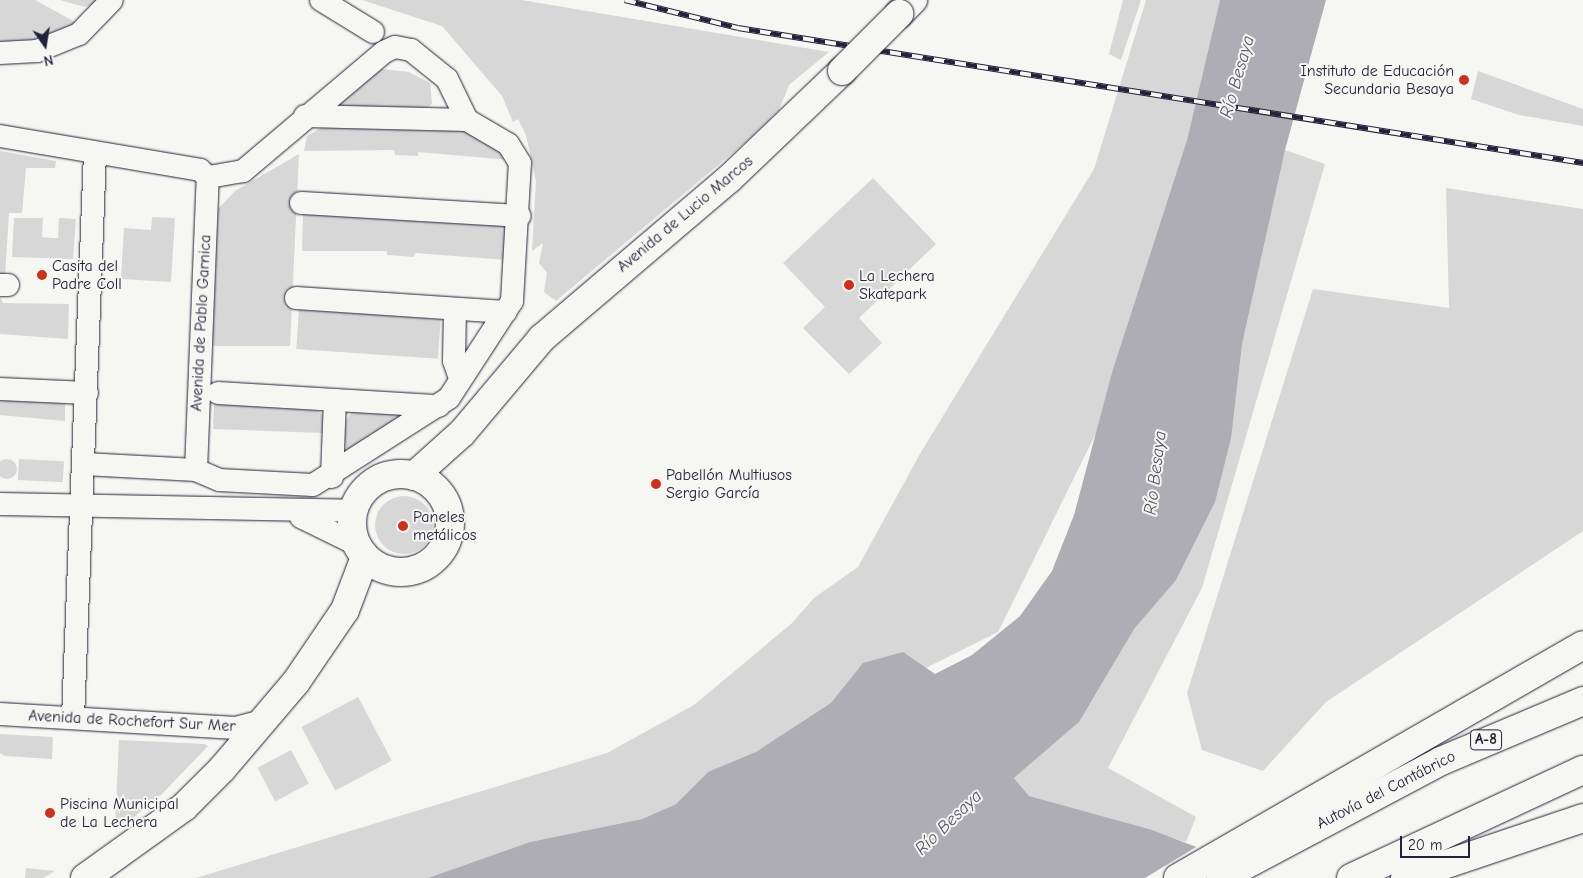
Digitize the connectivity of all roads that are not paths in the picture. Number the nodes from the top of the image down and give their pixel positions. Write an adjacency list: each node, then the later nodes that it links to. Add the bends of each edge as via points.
1 (112, 0): 5 (street, via 79,34 37,51)
2 (321, 0): 4 (street)
3 (906, 7): 22 (main road, Avenida de Lucio Marcos, bridge, via 729,179 542,338)
4 (373, 32)
5 (0, 53)
6 (305, 116): 7 (street); 7 (street, via 395,47 411,50 430,62 447,79); 10 (street, via 243,171)
7 (467, 120): 12 (street, via 490,131 515,152 520,163)
8 (0, 136): 9 (street)
9 (95, 154): 10 (street, via 200,170); 18 (street)
10 (208, 177): 24 (street, Avenida de Pablo Garnica)
11 (301, 203): 12 (street)
12 (520, 216): 15 (street, via 512,301)
13 (296, 298): 14 (street)
14 (455, 309): 15 (street); 16 (street, via 454,360)
15 (506, 312): 16 (street)
16 (460, 378): 21 (street, via 450,398)
17 (0, 389): 18 (street)
18 (88, 393): 23 (street)
19 (218, 393): 20 (street, Avenida de Pablo Garnica)
20 (335, 400): 21 (street, Avenida de Pablo Garnica); 26 (street)
21 (439, 406): 26 (street)
22 (462, 433): 25 (main road, Avenida de Lucio Marcos); 28 (main road, Avenida de Lucio Marcos, via 449,471)
23 (84, 464): 24 (street); 29 (street)
24 (196, 470): 26 (street, via 220,480 249,483 313,485)
25 (414, 476): 28 (main road, via 429,482); 30 (main road, via 383,477 359,497)
26 (332, 477)
27 (0, 504): 29 (street)
28 (446, 505): 33 (main road, via 450,531 443,549 422,567)
29 (82, 507): 31 (street); 38 (street)
30 (353, 511): 31 (street); 32 (main road)
31 (294, 513): 32 (street)
32 (360, 550): 33 (main road); 34 (main road)
33 (396, 573): 34 (main road)
34 (345, 610): 39 (main road)
35 (1583, 644): 41 (main road)
36 (1583, 701): 41 (main road, Autovía del Cantábrico / A-8)
37 (0, 714): 38 (street, Avenida de Rochefort Sur Mer)
38 (73, 718): 39 (street, Avenida de Rochefort Sur Mer, via 236,728)
39 (263, 721): 43 (main road, via 184,807)
40 (1583, 770): 46 (main road, via 1496,807)
41 (1387, 775): 44 (main road); 45 (main road, Autovía del Cantábrico / A-8)
42 (1583, 818): 47 (main road, via 1513,838)
43 (85, 878)
44 (1178, 878)
45 (1221, 878)
46 (1351, 878)
47 (1405, 878)

